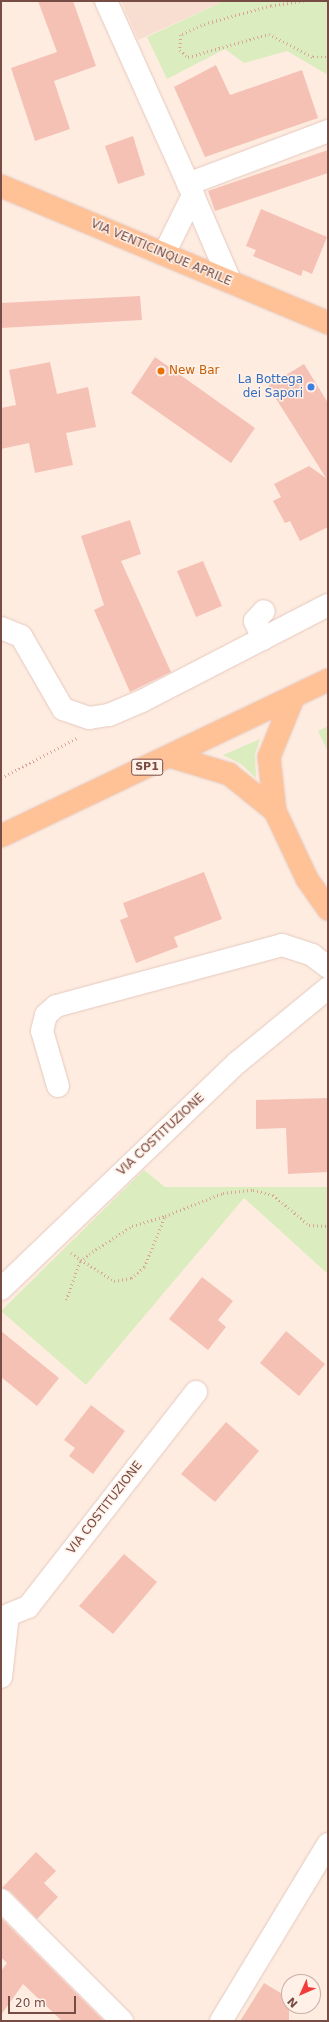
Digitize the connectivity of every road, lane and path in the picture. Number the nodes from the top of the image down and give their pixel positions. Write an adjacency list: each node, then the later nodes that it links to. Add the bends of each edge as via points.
1 (106, 1): 6 (street)
2 (304, 1): 3 (path, via 271,6 205,24 181,35 180,50 188,57 269,34 313,57)
3 (328, 57)
4 (328, 131): 6 (street)
5 (1, 186): 7 (main road, VIA VENTICINQUE APRILE)
6 (191, 190): 7 (street); 8 (street)
7 (164, 254): 8 (main road, VIA VENTICINQUE APRILE)
8 (230, 282): 9 (main road, VIA VENTICINQUE APRILE)
9 (326, 320)
10 (327, 597): 13 (street)
11 (264, 611): 13 (street, via 255,620)
12 (1, 628): 16 (street, via 21,636 56,699)
13 (263, 639): 16 (street, via 109,716)
14 (328, 680): 15 (main road, SP1)
15 (293, 698): 17 (main road, SP1); 19 (main road, via 269,757)
16 (77, 725): 18 (path)
17 (169, 756): 19 (main road, via 230,774); 20 (main road, SP1)
18 (1, 778)
19 (275, 811): 21 (main road, via 307,879)
20 (1, 836)
21 (328, 909)
22 (328, 967): 24 (street, via 312,955 282,944 56,1006 46,1015 42,1031)
23 (328, 988): 27 (street, VIA COSTITUZIONE, via 238,1062)
24 (58, 1086)
25 (165, 1216): 26 (path, via 223,1193 253,1190 273,1195 309,1225); 28 (path, via 132,1226); 28 (path, via 147,1261 131,1278 114,1281)
26 (328, 1226)
27 (53, 1236): 28 (path); 29 (street, VIA COSTITUZIONE)
28 (80, 1261): 30 (path)
29 (1, 1289)
30 (66, 1300)
31 (196, 1392): 32 (street, VIA COSTITUZIONE, via 28,1607)
32 (4, 1613): 33 (street, VIA COSTITUZIONE)
33 (1, 1677)
34 (328, 1844): 37 (street)
35 (1, 1900): 36 (street)
36 (122, 2021)
37 (221, 2021)

